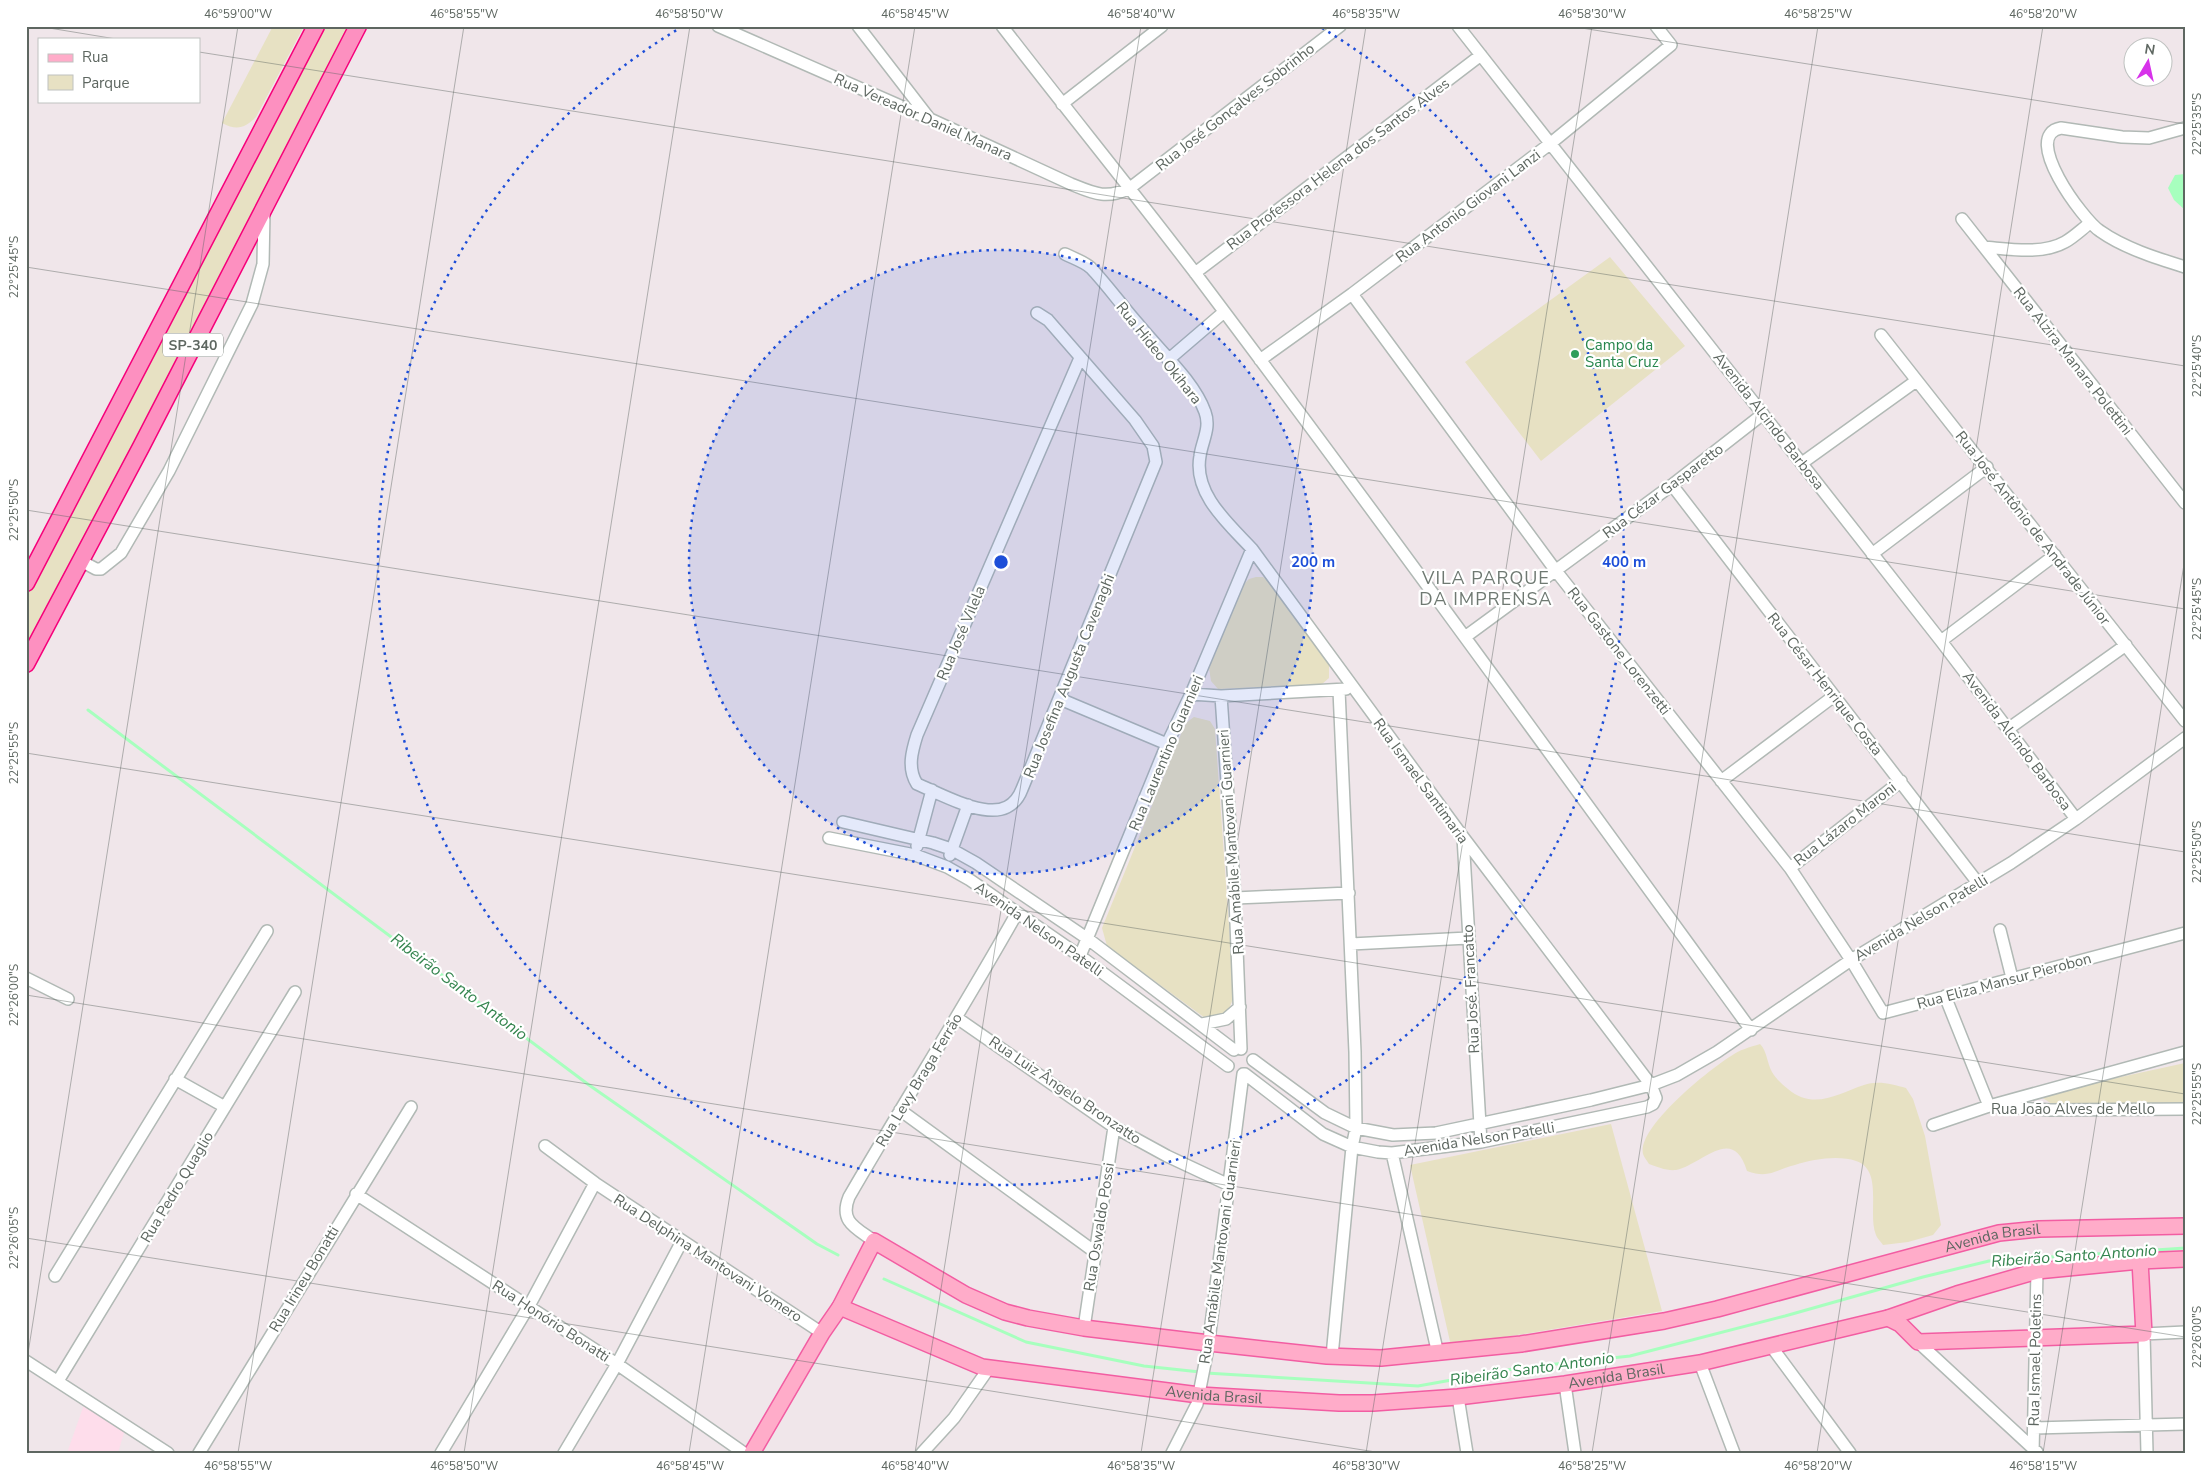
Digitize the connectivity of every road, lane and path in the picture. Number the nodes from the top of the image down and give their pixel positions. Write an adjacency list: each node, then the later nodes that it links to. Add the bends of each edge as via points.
1 (316, 26): 42 (highway, SP-340)
2 (358, 26): 16 (highway, SP-340)
3 (718, 26): 12 (street, Rua Vereador Daniel Manara)
4 (858, 26): 12 (street)
5 (1002, 26): 11 (street)
6 (1162, 26): 11 (street)
7 (1340, 26): 15 (street, Rua José Gonçalves Sobrinho)
8 (1458, 26): 10 (street, Avenida Alcindo Barbosa)
9 (1656, 26): 14 (street, Rua Antonio Giovani Lanzi, via 1671,45)
10 (1481, 55): 14 (street, Avenida Alcindo Barbosa); 22 (street, Rua Professora Helena dos Santos Alves)
11 (1062, 104): 15 (street)
12 (930, 119): 15 (street, Rua Vereador Daniel Manara, via 1085,190 1109,196)
13 (2185, 128): 18 (street, via 2149,138 2061,128 2054,130 2047,142 2048,154 2065,189)
14 (1551, 143): 23 (street, Rua Antonio Giovani Lanzi); 31 (street, Avenida Alcindo Barbosa)
15 (1130, 188): 22 (street)
16 (264, 208): 40 (highway, SP-340); 40 (street, via 263,264 252,304 169,471 121,553 101,569)
17 (1962, 219): 19 (street, Rua Alzira Manara Polettini)
18 (2090, 223): 19 (street, via 2066,241 2050,247); 21 (street, via 2128,246)
19 (1984, 247): 36 (street, Rua Alzira Manara Polettini)
20 (1065, 254): 28 (street, Rua Hideo Okihara, via 1090,267)
21 (2185, 267)
22 (1195, 273): 24 (street)
23 (1352, 294): 29 (street, Rua Antonio Giovani Lanzi); 41 (street, Rua Gastone Lorenzetti)
24 (1224, 312): 28 (street); 29 (street)
25 (1037, 313): 27 (street, via 1048,320)
26 (1881, 335): 30 (street, Rua José Antônio de Andrade Júnior)
27 (1080, 358): 52 (street, Rua Josefina Augusta Cavenaghi, via 1149,439 1155,452 1155,468); 59 (street, Rua José Vilela, via 917,735 911,760 913,778 916,784)
28 (1168, 360): 34 (street, Rua Hideo Okihara, via 1194,391 1206,413 1208,426 1200,452)
29 (1260, 360): 43 (street)
30 (1916, 382): 32 (street); 33 (street, Rua José Antônio de Andrade Júnior)
31 (1764, 414): 32 (street, Avenida Alcindo Barbosa); 35 (street, Rua Cézar Gasparetto)
32 (1802, 463): 38 (street, Avenida Alcindo Barbosa)
33 (1986, 467): 38 (street); 39 (street, Rua José Antônio de Andrade Júnior)
34 (1199, 474): 37 (street, Rua Ismael Santimaria, via 1206,494 1218,511)
35 (1672, 485): 41 (street, Rua Cézar Gasparetto); 51 (street, Rua César Henrique Costa)
36 (2185, 503)
37 (1252, 549): 47 (street, Rua Ismael Santimaria); 49 (street, Rua Laurentino Guarnieri)
38 (1872, 554): 44 (street, Avenida Alcindo Barbosa)
39 (2055, 556): 44 (street); 45 (street, Rua José Antônio de Andrade Júnior)
40 (80, 561): 46 (highway, SP-340)
41 (1556, 571): 43 (street, Rua Cézar Gasparetto); 57 (street, Rua Gastone Lorenzetti)
42 (26, 582)
43 (1466, 637): 90 (street)
44 (1941, 641): 54 (street, Avenida Alcindo Barbosa)
45 (2126, 645): 53 (street, Rua José Antônio de Andrade Júnior); 54 (street)
46 (26, 664)
47 (1353, 688): 48 (street); 63 (street, Rua Ismael Santimaria)
48 (1339, 690): 50 (street); 71 (street)
49 (1191, 694): 50 (street); 56 (street, Rua Laurentino Guarnieri)
50 (1221, 696): 72 (street, Rua Amábile Mantovani Guarnieri)
51 (1834, 696): 57 (street); 58 (street, Rua César Henrique Costa)
52 (1060, 699): 56 (street); 60 (street, Rua Josefina Augusta Cavenaghi, via 1014,803 994,810)
53 (2185, 722)
54 (2008, 729): 61 (street, Avenida Alcindo Barbosa)
55 (2185, 738): 61 (street, Avenida Nelson Patelli)
56 (1168, 744): 78 (street, Rua Laurentino Guarnieri)
57 (1721, 781): 69 (street, Rua Gastone Lorenzetti)
58 (1901, 781): 69 (street, Rua Lázaro Maroni); 70 (street, Rua César Henrique Costa)
59 (932, 790): 60 (street, Rua Josefina Augusta Cavenaghi); 65 (street)
60 (968, 805): 66 (street)
61 (2076, 819): 70 (street, Avenida Nelson Patelli)
62 (842, 822): 65 (street, Avenida Nelson Patelli)
63 (1463, 837): 77 (street, Rua José. Francatto); 97 (street, Rua Ismael Santimaria)
64 (829, 838): 67 (street, Avenida Nelson Patelli)
65 (918, 839): 66 (street, Avenida Nelson Patelli); 67 (street)
66 (951, 849): 68 (street); 78 (street, Avenida Nelson Patelli)
67 (914, 855): 68 (street, Avenida Nelson Patelli)
68 (947, 867): 73 (street, Avenida Nelson Patelli)
69 (1790, 868): 81 (street, Rua Gastone Lorenzetti)
70 (1978, 883): 81 (street, Avenida Nelson Patelli)
71 (1349, 893): 72 (street); 79 (street)
72 (1235, 898): 87 (street, Rua Amábile Mantovani Guarnieri)
73 (1017, 913): 80 (street, Avenida Nelson Patelli); 88 (street, Rua Levy Braga Ferrão)
74 (2000, 930): 83 (street)
75 (266, 931): 96 (street)
76 (2185, 933): 83 (street, Rua Eliza Mansur Pierobon)
77 (1468, 938): 79 (street); 103 (street, Rua José. Francatto)
78 (1088, 939): 80 (street, Rua Laurentino Guarnieri); 89 (street, Avenida Nelson Patelli)
79 (1351, 944): 106 (street)
80 (1080, 956): 94 (street, Avenida Nelson Patelli)
81 (1851, 960): 85 (street, Rua Eliza Mansur Pierobon, via 1883,1013); 90 (street, Avenida Nelson Patelli)
82 (26, 978): 86 (street)
83 (2012, 978): 85 (street, Rua Eliza Mansur Pierobon)
84 (295, 992): 100 (street, Rua Pedro Quaglio)
85 (1945, 996): 98 (street)
86 (68, 999)
87 (1240, 1007): 89 (street, via 1226,1019); 91 (street, Rua Amábile Mantovani Guarnieri)
88 (957, 1018): 102 (street, Rua Levy Braga Ferrão); 105 (street, Rua Luiz Ângelo Bronzatto)
89 (1202, 1024): 91 (street, Avenida Nelson Patelli)
90 (1750, 1030): 97 (street, Avenida Nelson Patelli, via 1698,1064)
91 (1238, 1050): 93 (street, via 1250,1053); 94 (street, via 1228,1056)
92 (2185, 1052): 98 (street)
93 (1253, 1060): 95 (street, via 1250,1070); 106 (street, Avenida Nelson Patelli, via 1309,1103)
94 (1228, 1066): 95 (street, via 1234,1073)
95 (1244, 1074): 109 (street, Avenida Nelson Patelli, via 1318,1130); 112 (street, Rua Amábile Mantovani Guarnieri)
96 (176, 1080): 100 (street); 121 (street)
97 (1651, 1085): 103 (street, Avenida Nelson Patelli); 107 (street, Avenida Nelson Patelli, via 1656,1098 1650,1106)
98 (1989, 1106): 101 (street, Rua João Alves de Mello, via 2050,1110); 104 (street, Rua João Alves de Mello)
99 (411, 1107): 113 (street, Rua Irineu Bonatti)
100 (225, 1108): 139 (street, Rua Pedro Quaglio)
101 (2185, 1109)
102 (900, 1110): 116 (street, Rua Levy Braga Ferrão, via 846,1206 848,1220); 117 (street)
103 (1479, 1124): 106 (street, Avenida Nelson Patelli, via 1418,1135 1393,1135); 107 (street, Rua José. Francatto)
104 (1933, 1125)
105 (1114, 1127): 112 (street, Rua Luiz Ângelo Bronzatto); 117 (street, Rua Oswaldo Possi)
106 (1356, 1128): 109 (street)
107 (1481, 1142): 110 (street, Avenida Nelson Patelli)
108 (545, 1146): 111 (street, Rua Delphina Mantovani Vomero)
109 (1352, 1147): 110 (street, Avenida Nelson Patelli); 134 (street)
110 (1392, 1153): 133 (street)
111 (595, 1183): 115 (street, Rua Delphina Mantovani Vomero); 122 (street)
112 (1229, 1185): 131 (street, Rua Amábile Mantovani Guarnieri)
113 (356, 1194): 122 (street, Rua Honório Bonatti); 148 (street, Rua Irineu Bonatti)
114 (2185, 1226): 133 (main road, Avenida Brasil, via 2039,1228 1998,1233 1673,1319)
115 (682, 1241): 127 (street, Rua Delphina Mantovani Vomero); 137 (street)
116 (874, 1241): 123 (main road); 125 (main road, Avenida Brasil, via 986,1304 1028,1318)
117 (1095, 1252): 125 (street, Rua Oswaldo Possi)
118 (2185, 1259): 119 (main road, Avenida Brasil)
119 (2140, 1261): 120 (main road, Avenida Brasil); 128 (main road)
120 (2037, 1271): 124 (main road, Avenida Brasil); 129 (street, Rua Ismael Poletins)
121 (55, 1276)
122 (529, 1306): 137 (street, Rua Honório Bonatti); 149 (street)
123 (840, 1307): 127 (main road); 138 (main road, Avenida Brasil)
124 (1888, 1318): 130 (main road, via 1900,1324); 132 (main road, Avenida Brasil)
125 (1084, 1328): 131 (main road, Avenida Brasil)
126 (2185, 1332): 128 (street)
127 (822, 1333): 152 (main road)
128 (2144, 1334): 129 (main road); 144 (street)
129 (2036, 1338): 130 (main road); 145 (street, Rua Ismael Poletins)
130 (1918, 1342): 146 (street)
131 (1209, 1346): 134 (main road, Avenida Brasil); 141 (street, Rua Amábile Mantovani Guarnieri)
132 (1770, 1346): 136 (main road, Avenida Brasil); 158 (street)
133 (1438, 1354): 134 (main road, Avenida Brasil, via 1381,1358)
134 (1332, 1356)
135 (26, 1361): 139 (street)
136 (1700, 1363): 140 (main road, Avenida Brasil); 157 (street)
137 (616, 1364): 150 (street); 151 (street, Rua Honório Bonatti)
138 (989, 1368): 141 (main road, Avenida Brasil); 153 (street, via 954,1418)
139 (58, 1381): 147 (street)
140 (1565, 1384): 142 (main road, Avenida Brasil); 156 (street)
141 (1200, 1389): 142 (main road, Avenida Brasil, via 1339,1403); 154 (street, Rua Amábile Mantovani Guarnieri, via 1194,1413)
142 (1458, 1397): 155 (street)
143 (2185, 1424): 144 (street)
144 (2146, 1425): 145 (street); 159 (street)
145 (2034, 1428): 146 (street, Rua Ismael Poletins)
146 (2035, 1452)
147 (168, 1453)
148 (199, 1453)
149 (441, 1453)
150 (564, 1453)
151 (744, 1453)
152 (752, 1453)
153 (922, 1453)
154 (1172, 1453)
155 (1468, 1453)
156 (1575, 1453)
157 (1734, 1453)
158 (1850, 1453)
159 (2147, 1453)

